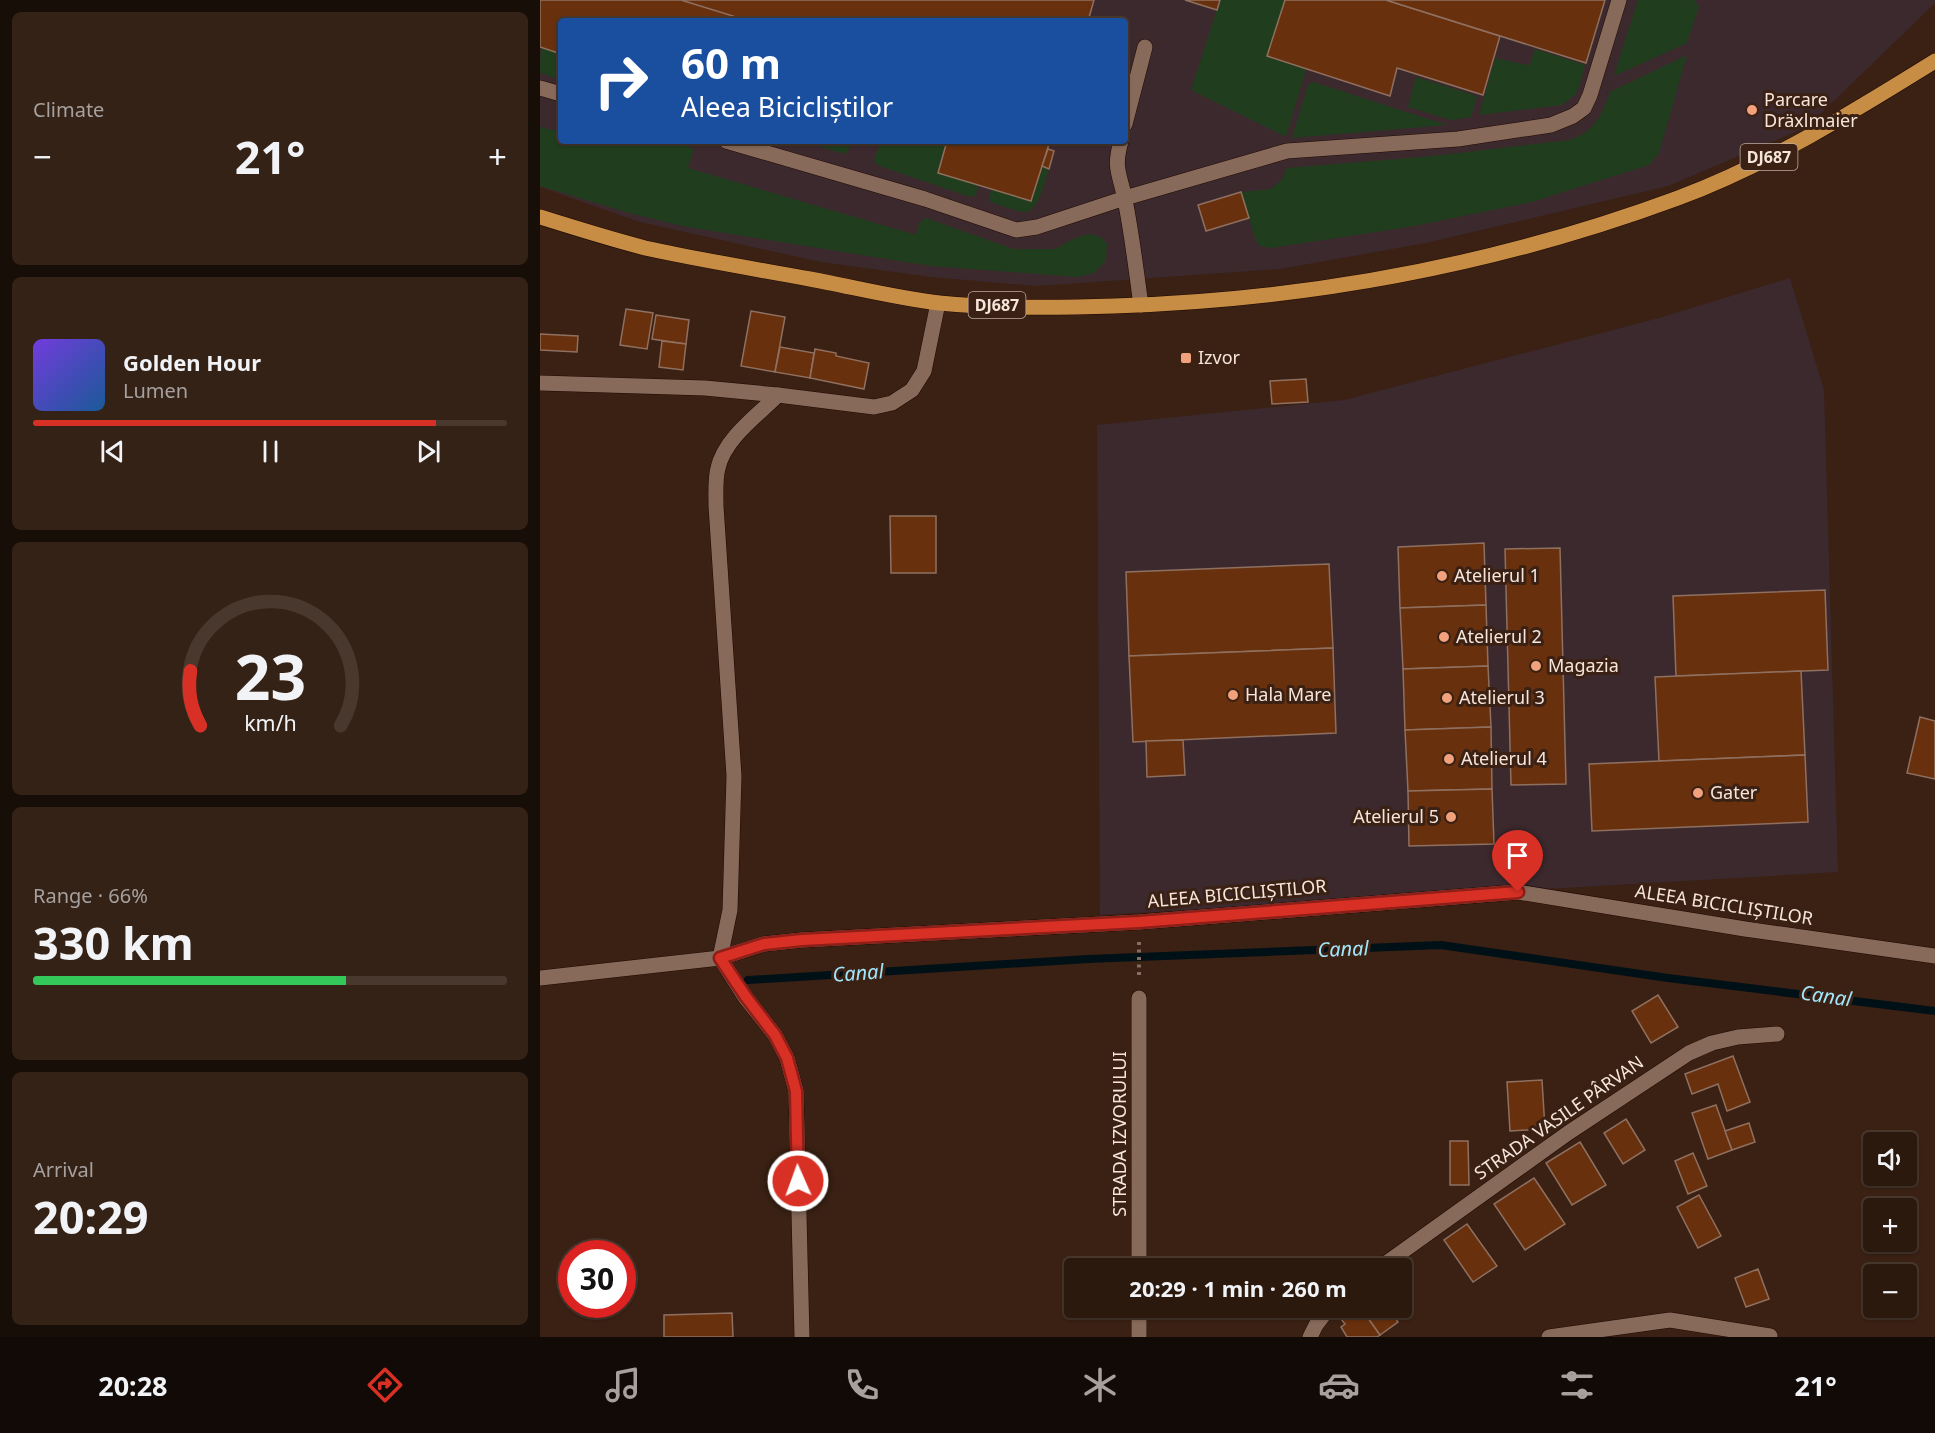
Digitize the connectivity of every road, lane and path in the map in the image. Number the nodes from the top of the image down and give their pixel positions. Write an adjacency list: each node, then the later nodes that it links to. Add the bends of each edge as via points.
1 (1619, 0): 9 (street, via 1590,95 1584,108 1564,121 1458,139 1287,151)
2 (1145, 48): 6 (street)
3 (1935, 61): 12 (main road, DJ687, via 1775,155 1719,181 1543,242 1411,274 1333,287)
4 (540, 88): 5 (street)
5 (558, 93)
6 (1128, 113)
7 (736, 144): 9 (street, via 1016,230 1065,219)
8 (1120, 144): 9 (street, via 1116,169)
9 (1125, 198): 12 (street)
10 (540, 218): 11 (main road, DJ687, via 643,247)
11 (939, 303): 12 (main road, DJ687, via 1039,307); 14 (street, via 924,370 912,390 892,403 856,406)
12 (1141, 305)
13 (540, 383): 14 (street)
14 (778, 394): 17 (street, via 738,434 718,468 716,506 734,776 730,910)
15 (1139, 922): 16 (street, ALEEA BICICLIȘTILOR, via 1518,892); 17 (street, ALEEA BICICLIȘTILOR, via 802,940 764,944); 19 (path)
16 (1935, 956)
17 (720, 958): 18 (street, ALEEA BICICLIȘTILOR); 26 (street, via 775,1035 787,1058 796,1091)
18 (540, 978)
19 (1139, 998): 21 (street, STRADA IZVORULUI)
20 (1777, 1034): 22 (street, STRADA VASILE PÂRVAN, via 1738,1037 1689,1053 1568,1133)
21 (1139, 1258)
22 (1393, 1258)
23 (1139, 1318): 27 (street)
24 (1321, 1318): 28 (street)
25 (1770, 1336): 29 (street, via 1670,1320)
26 (802, 1337)
27 (1139, 1337)
28 (1310, 1337)
29 (1549, 1337)

